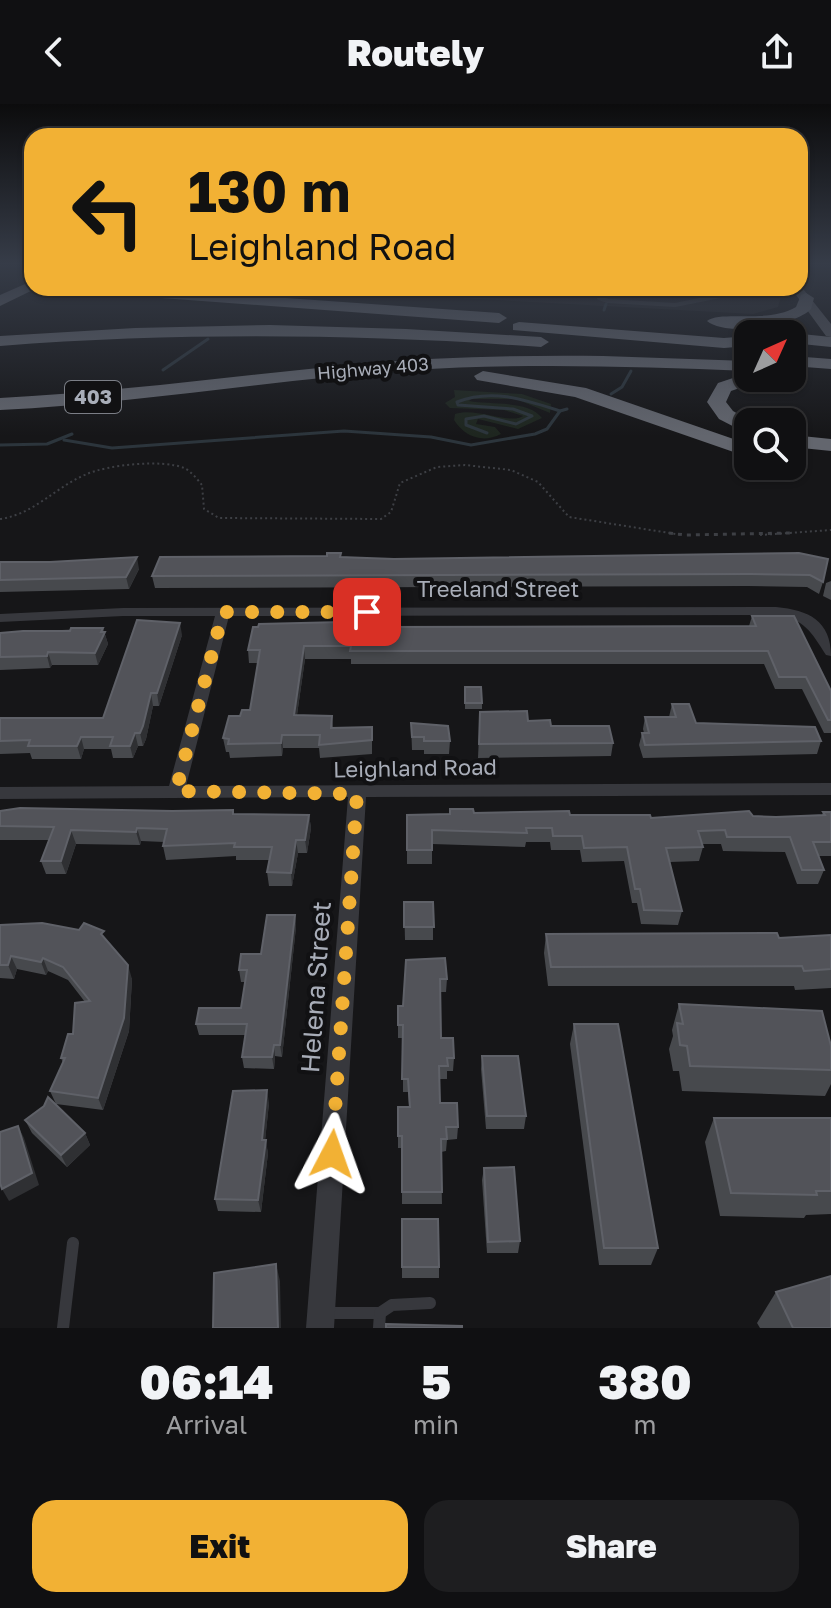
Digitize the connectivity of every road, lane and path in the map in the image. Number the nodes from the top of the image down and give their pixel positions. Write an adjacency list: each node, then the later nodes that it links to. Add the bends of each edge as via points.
1 (137, 321): 8 (highway)
2 (409, 321): 14 (highway)
3 (512, 321): 10 (highway)
4 (625, 321): 9 (highway)
5 (713, 321): 6 (highway)
6 (762, 321)
7 (820, 321): 13 (main road)
8 (0, 330)
9 (734, 332)
10 (734, 339)
11 (806, 340): 13 (highway)
12 (0, 341): 15 (highway, via 190,329 332,329)
13 (827, 341)
14 (734, 342)
15 (734, 357)
16 (806, 363): 18 (highway)
17 (734, 365): 23 (highway, Highway 403 / 403, via 499,360 360,369)
18 (831, 367): 19 (highway)
19 (806, 368)
20 (806, 376): 21 (highway)
21 (831, 377)
22 (734, 384): 25 (highway, via 724,387 716,402)
23 (186, 390): 24 (highway, Highway 403 / 403); 28 (highway, via 402,375 487,376 579,392)
24 (0, 404)
25 (734, 420)
26 (806, 442): 27 (highway)
27 (831, 445)
28 (734, 446)
29 (806, 458): 30 (highway)
30 (831, 458)
31 (0, 519): 32 (path, via 40,506 87,473 130,464 185,469 202,485 204,509 219,518 381,519 391,512 400,483 430,468 480,465 531,475 549,493 556,510 569,517 685,535)
32 (831, 530)
33 (223, 612): 34 (street, Treeland Street); 35 (street, Treeland Street, via 789,611 817,624); 37 (street)
34 (0, 618)
35 (831, 652)
36 (831, 789): 39 (street, Leighland Road)
37 (176, 791): 38 (street, Leighland Road); 39 (street, Leighland Road)
38 (0, 793)
39 (357, 794): 42 (street, Helena Street)
40 (73, 1243): 44 (lane)
41 (430, 1303): 43 (lane, via 392,1305)
42 (320, 1320): 43 (lane)
43 (379, 1320)
44 (63, 1328)

